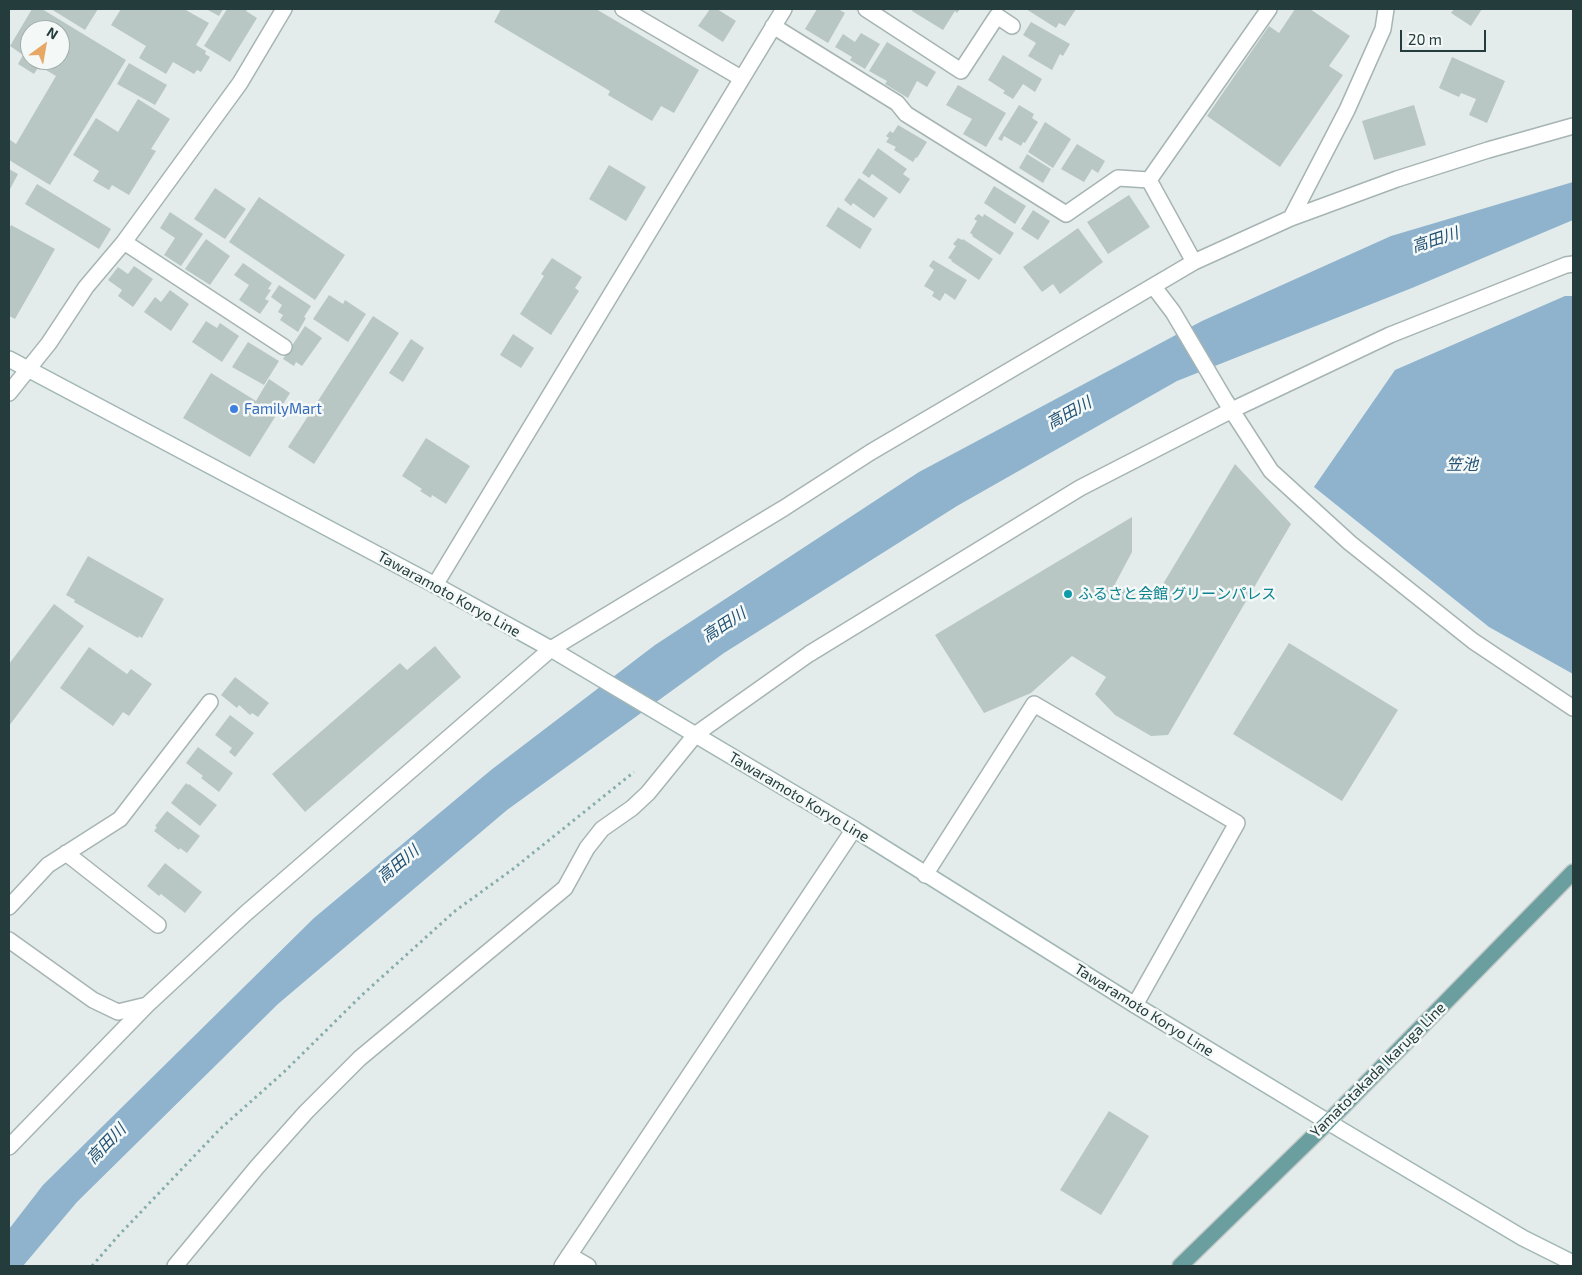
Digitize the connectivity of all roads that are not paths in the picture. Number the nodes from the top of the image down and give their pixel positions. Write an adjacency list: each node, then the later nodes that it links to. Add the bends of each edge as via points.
1 (284, 9): 13 (street, via 240,83)
2 (623, 9): 9 (street)
3 (784, 9): 7 (street)
4 (866, 9): 8 (street, via 961,71 997,16)
5 (1269, 9): 11 (street)
6 (1386, 9): 12 (street, via 1383,29 1347,110)
7 (773, 26): 9 (street); 11 (street, via 898,103 906,114 1066,214 1118,178)
8 (1012, 26)
9 (741, 78): 22 (street)
10 (1573, 126): 12 (street, via 1397,179)
11 (1150, 180): 14 (street)
12 (1291, 218): 14 (street)
13 (124, 242): 17 (street); 19 (street, via 86,287)
14 (1194, 262): 16 (street)
15 (1573, 264): 21 (street, via 1390,335)
16 (1154, 286): 21 (street); 23 (street, via 870,452)
17 (284, 348)
18 (9, 359): 19 (street, Tawaramoto Koryo Line)
19 (27, 370): 20 (street); 22 (street, Tawaramoto Koryo Line)
20 (9, 394)
21 (1228, 405): 25 (street, via 1271,472 1350,543 1473,641); 26 (street, via 1072,494)
22 (435, 585): 23 (street, Tawaramoto Koryo Line)
23 (551, 649): 26 (street, Tawaramoto Koryo Line); 34 (street, via 245,914)
24 (210, 702): 28 (street, via 120,819)
25 (1573, 708)
26 (689, 730): 27 (street, Tawaramoto Koryo Line); 40 (street, via 648,793 602,829 587,848 565,888 360,1058 257,1167)
27 (854, 829): 30 (street, Tawaramoto Koryo Line); 38 (street)
28 (66, 853): 31 (street, via 48,864); 32 (street)
29 (1573, 872): 36 (main road, Yamatotakada Ikaruga Line)
30 (926, 875): 35 (street, Tawaramoto Koryo Line); 35 (street, via 1034,704 1237,823)
31 (9, 907)
32 (158, 925)
33 (9, 940): 34 (street, via 93,1000 118,1012)
34 (147, 1004): 37 (street)
35 (1135, 1005): 36 (street, Tawaramoto Koryo Line)
36 (1328, 1122): 39 (street, Tawaramoto Koryo Line, via 1523,1238); 42 (main road, Yamatotakada Ikaruga Line)
37 (9, 1147)
38 (566, 1261): 41 (street)
39 (1573, 1263)
40 (175, 1266)
41 (588, 1266)
42 (1180, 1266)

